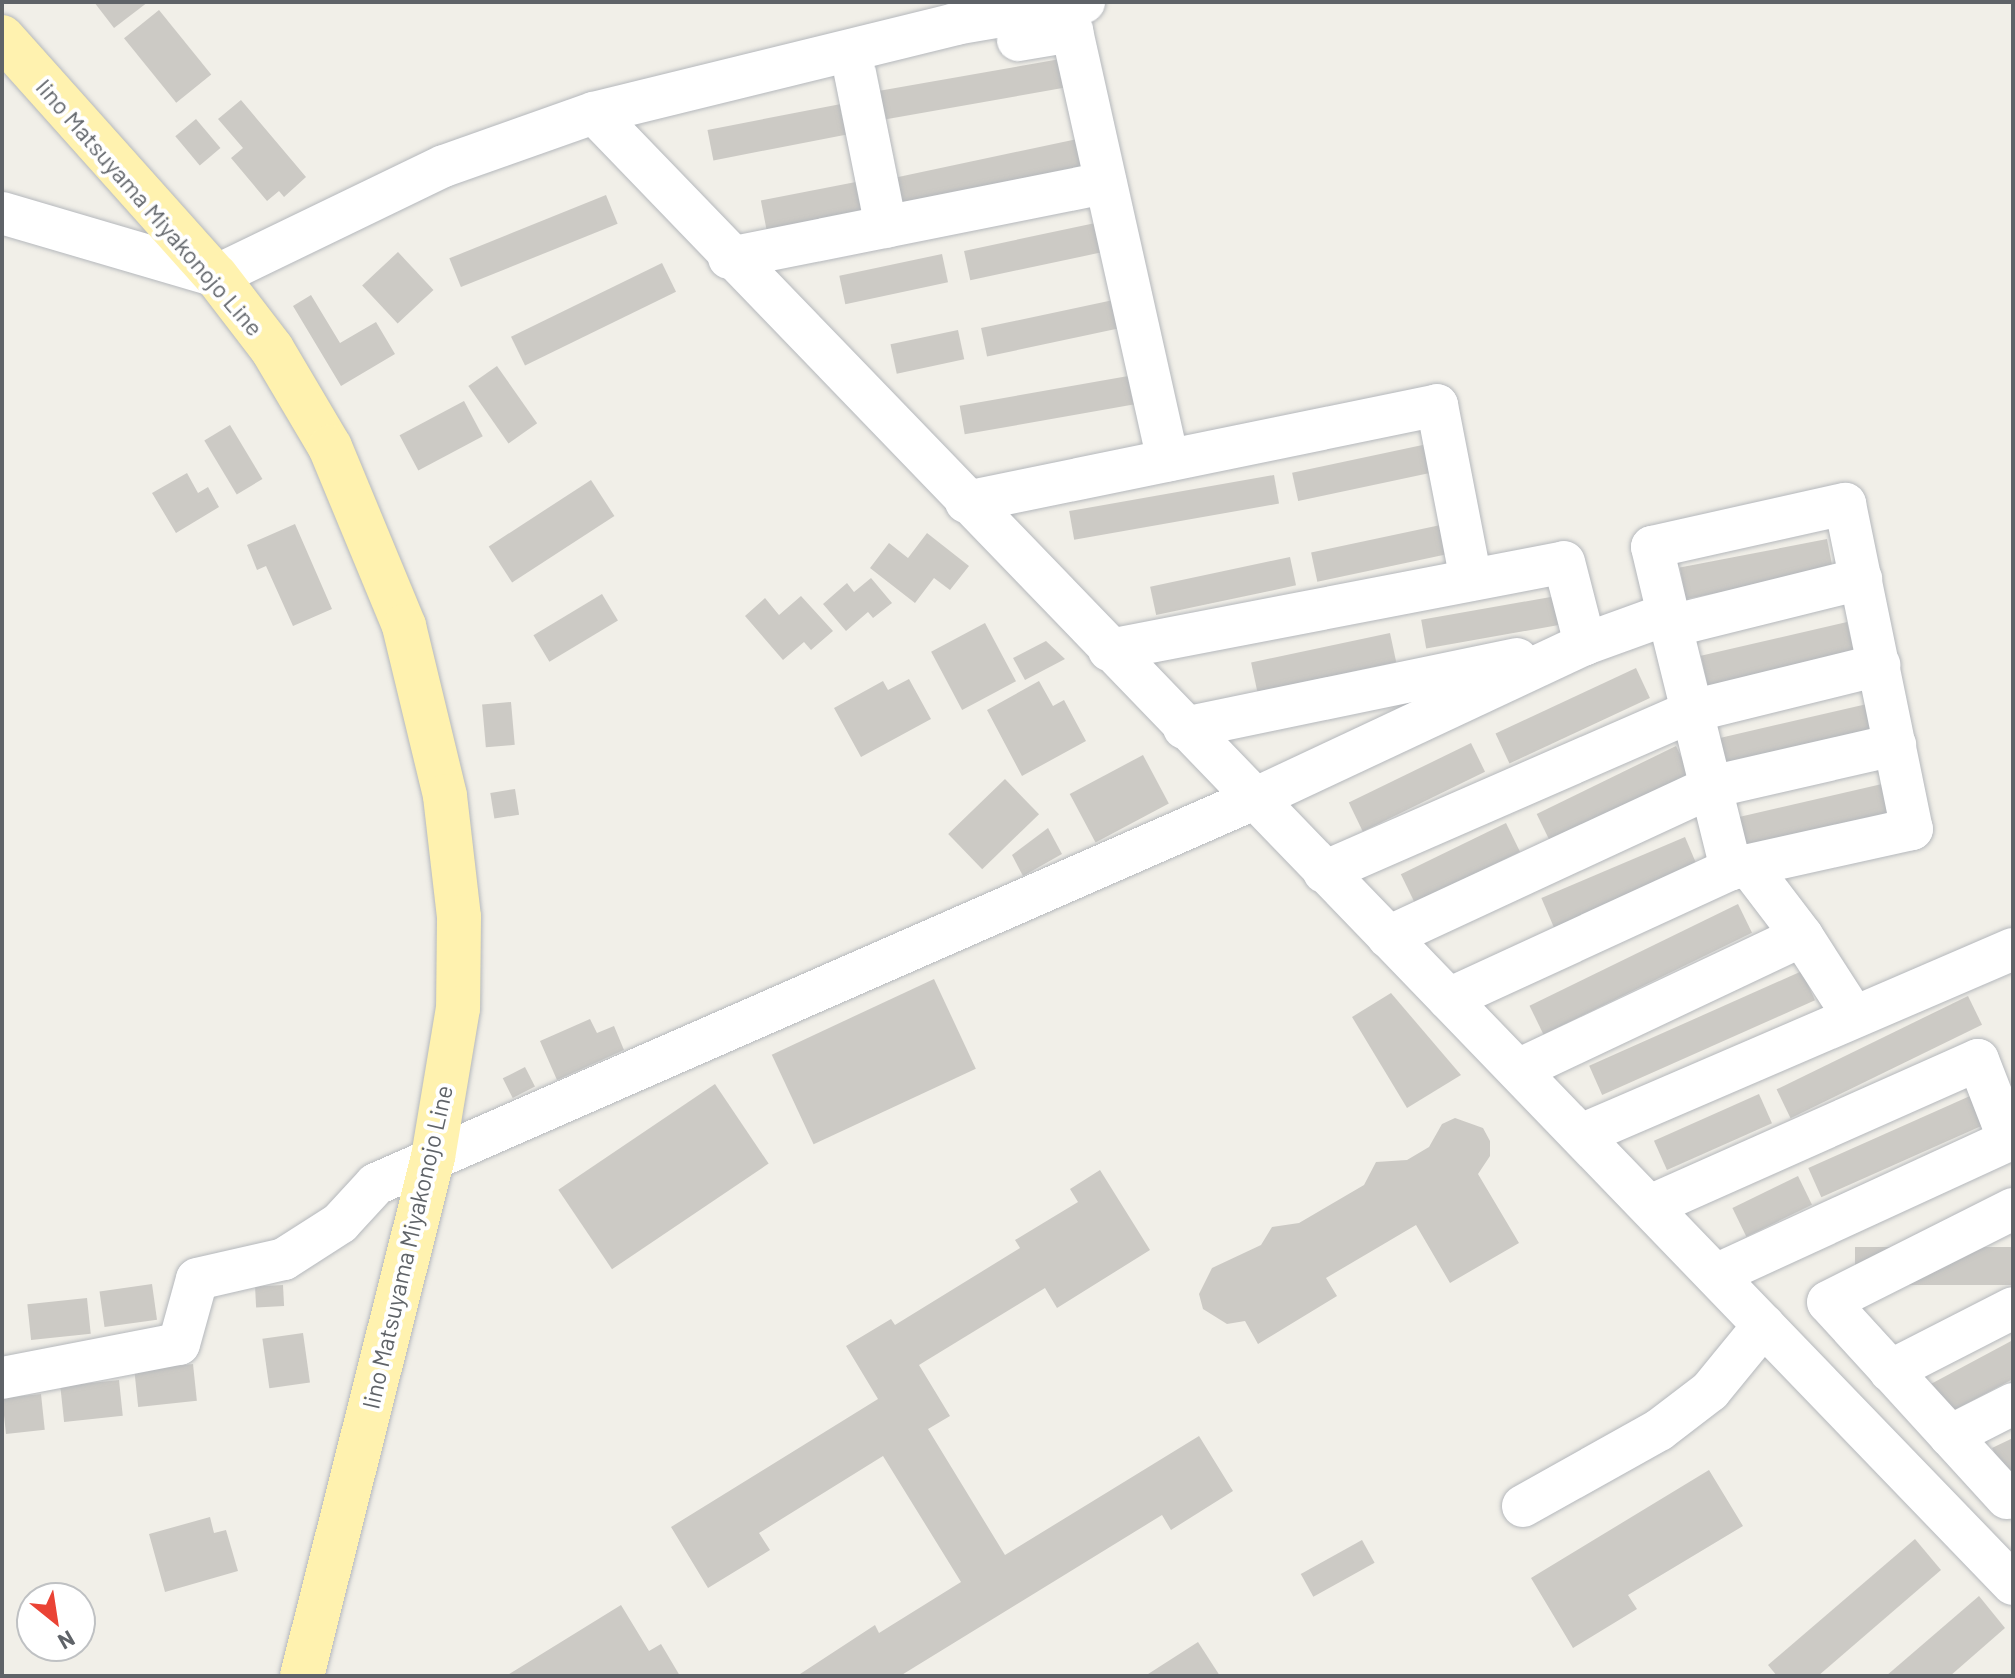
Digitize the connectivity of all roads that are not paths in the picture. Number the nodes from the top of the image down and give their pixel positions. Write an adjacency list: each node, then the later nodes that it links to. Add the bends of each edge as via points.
1 (1084, 2): 2 (street)
2 (952, 13): 5 (street)
3 (2, 37): 11 (main road, Iino Matsuyama Miyakonojo Line)
4 (855, 73): 6 (street); 7 (street, via 1072,31); 9 (street)
5 (594, 113): 10 (street); 11 (street, via 444,166)
6 (668, 121)
7 (1106, 183): 9 (street); 12 (street)
8 (2, 213): 11 (street)
9 (886, 227): 10 (street)
10 (729, 258): 13 (street)
11 (216, 276): 34 (main road, Iino Matsuyama Miyakonojo Line, via 272,349 330,447 388,579 428,709 459,917 458,1008)
12 (1168, 460): 13 (street); 15 (street, via 1437,405)
13 (966, 502): 18 (street)
14 (1861, 579): 16 (street); 16 (street, via 1845,504 1652,547); 19 (street)
15 (1471, 580): 17 (street, via 1564,562); 18 (street)
16 (1670, 620): 17 (street); 20 (street)
17 (1585, 644): 21 (street); 24 (street)
18 (1109, 650): 21 (street)
19 (1879, 665): 20 (street); 22 (street)
20 (1692, 711): 23 (street); 26 (street)
21 (1184, 728): 24 (street)
22 (1895, 745): 23 (street); 25 (street, via 1912,829)
23 (1711, 787): 25 (street); 28 (street)
24 (1254, 799): 26 (street); 34 (street)
25 (1740, 867): 27 (street); 30 (street)
26 (1324, 872): 28 (street)
27 (1802, 936): 31 (street); 32 (street)
28 (1388, 937): 30 (street)
29 (2013, 949): 31 (street)
30 (1448, 999): 32 (street)
31 (1853, 1015): 33 (street)
32 (1518, 1070): 33 (street)
33 (1581, 1135): 35 (street)
34 (433, 1157): 41 (street, via 376,1184 340,1223 284,1259 197,1279 179,1344); 48 (main road, Iino Matsuyama Miyakonojo Line)
35 (1650, 1206): 37 (street); 37 (street, via 1978,1060 2009,1140)
36 (2013, 1209): 40 (street, via 1828,1302)
37 (1716, 1275): 39 (street)
38 (2013, 1308): 40 (street)
39 (1764, 1325): 45 (street, via 1710,1391 1659,1430); 46 (street)
40 (1890, 1371): 43 (street)
41 (2, 1378)
42 (2013, 1404): 43 (street)
43 (1950, 1436): 44 (street)
44 (2010, 1496): 46 (street)
45 (1523, 1506)
46 (1955, 1524): 47 (street)
47 (2013, 1584)
48 (302, 1676)

